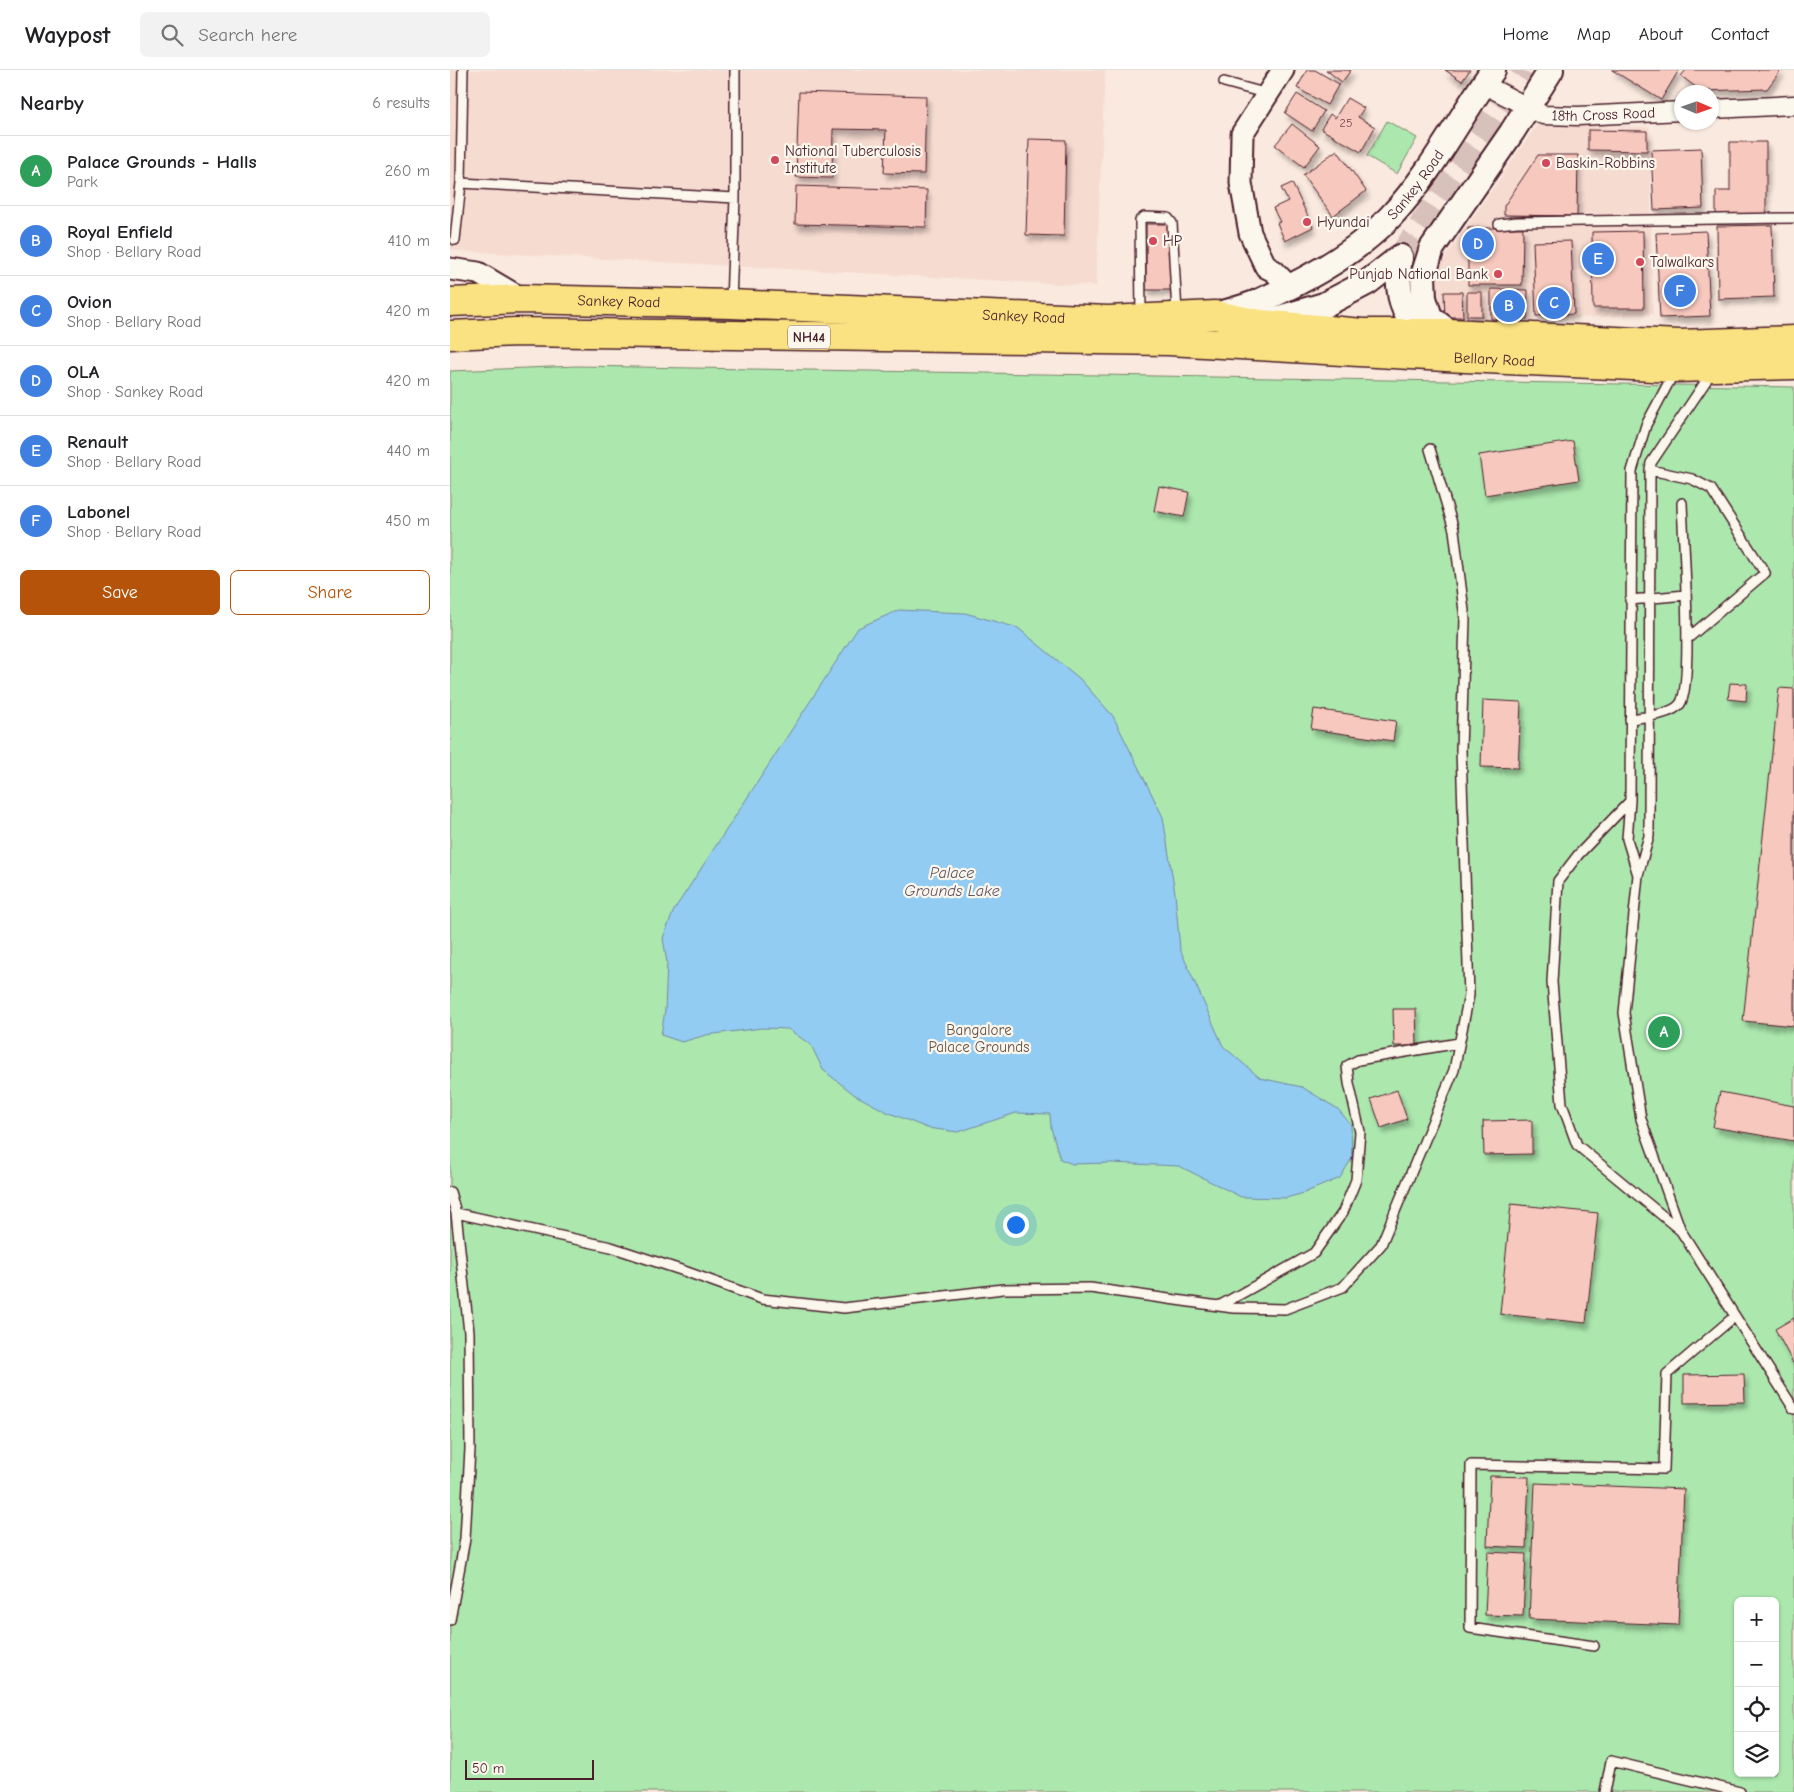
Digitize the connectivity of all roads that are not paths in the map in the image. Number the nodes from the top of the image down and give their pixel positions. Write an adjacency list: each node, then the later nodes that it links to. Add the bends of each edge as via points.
1 (463, 70): 12 (lane)
2 (735, 70): 13 (lane)
3 (1283, 70): 7 (street)
4 (1551, 70): 9 (main road)
5 (1488, 77): 9 (street, 18th Cross Road); 18 (main road, Sankey Road, via 1416,186 1391,216 1325,268)
6 (1224, 82): 7 (lane)
7 (1268, 94): 18 (street, via 1242,134 1241,183 1250,233 1266,268 1274,271)
8 (1794, 105): 10 (street)
9 (1527, 107): 11 (street, 18th Cross Road, via 1543,115 1570,116); 26 (main road, via 1432,248 1423,276 1424,298)
10 (1719, 109)
11 (1674, 111)
12 (461, 183): 13 (lane); 16 (lane)
13 (735, 198): 21 (lane)
14 (1794, 218): 15 (lane)
15 (1499, 224)
16 (455, 240)
17 (450, 270): 19 (street, via 478,273)
18 (1288, 286): 22 (main road, Sankey Road, via 1261,301)
19 (522, 299): 20 (main road, Sankey Road / NH44); 21 (main road, Sankey Road / NH44)
20 (450, 302)
21 (731, 304): 23 (main road, Sankey Road / NH44, via 1108,320)
22 (1215, 316): 24 (main road, Bellary Road); 25 (main road, Sankey Road / NH44)
23 (1142, 318): 25 (main road, Sankey Road / NH44); 25 (lane, via 1140,220 1144,217 1168,218 1172,223)
24 (1260, 324): 26 (main road, Bellary Road, via 1363,333); 26 (main road, via 1324,305 1368,282 1400,256 1397,270 1400,294 1408,316); 29 (main road)
25 (1173, 329): 27 (main road, Sankey Road / NH44); 29 (main road, Sankey Road)
26 (1438, 333): 28 (main road, Bellary Road, via 1679,344)
27 (450, 335)
28 (1794, 340)
29 (1196, 344): 31 (main road, Bellary Road)
30 (1794, 365): 32 (main road, Bellary Road)
31 (1674, 368): 32 (main road, Bellary Road); 38 (lane, via 1646,425 1632,470)
32 (1712, 368): 34 (lane, via 1651,463)
33 (1430, 449): 44 (lane, via 1454,530 1465,619 1461,750 1469,995)
34 (1650, 470): 37 (lane); 39 (lane, via 1692,479 1711,489 1765,573)
35 (1682, 503): 36 (lane)
36 (1686, 595): 37 (lane); 39 (lane)
37 (1649, 599): 38 (lane); 40 (lane)
38 (1630, 600): 41 (lane)
39 (1687, 638): 40 (lane, via 1685,696 1673,710)
40 (1649, 717): 41 (lane); 43 (lane, via 1649,836)
41 (1630, 719): 42 (lane)
42 (1630, 801): 43 (lane, via 1627,839); 47 (lane, via 1578,855 1558,881 1552,982 1562,1104 1577,1145)
43 (1638, 875): 47 (lane, via 1624,1013 1641,1119)
44 (1459, 1043): 48 (lane, via 1454,1070 1381,1245 1343,1287 1285,1309); 48 (lane, via 1358,1060 1347,1066 1360,1132 1356,1180 1343,1212 1314,1252)
45 (450, 1192): 46 (lane)
46 (456, 1213): 48 (lane, via 611,1247 762,1299 844,1308 1003,1289 1090,1288); 51 (lane, via 469,1332 470,1449 465,1539)
47 (1681, 1231): 49 (lane)
48 (1219, 1306)
49 (1735, 1316): 50 (lane); 52 (lane, via 1667,1374 1664,1469 1471,1465 1470,1628)
50 (1794, 1409)
51 (450, 1620)
52 (1594, 1646)
53 (1605, 1792): 54 (lane, via 1611,1761)
54 (1740, 1792)

